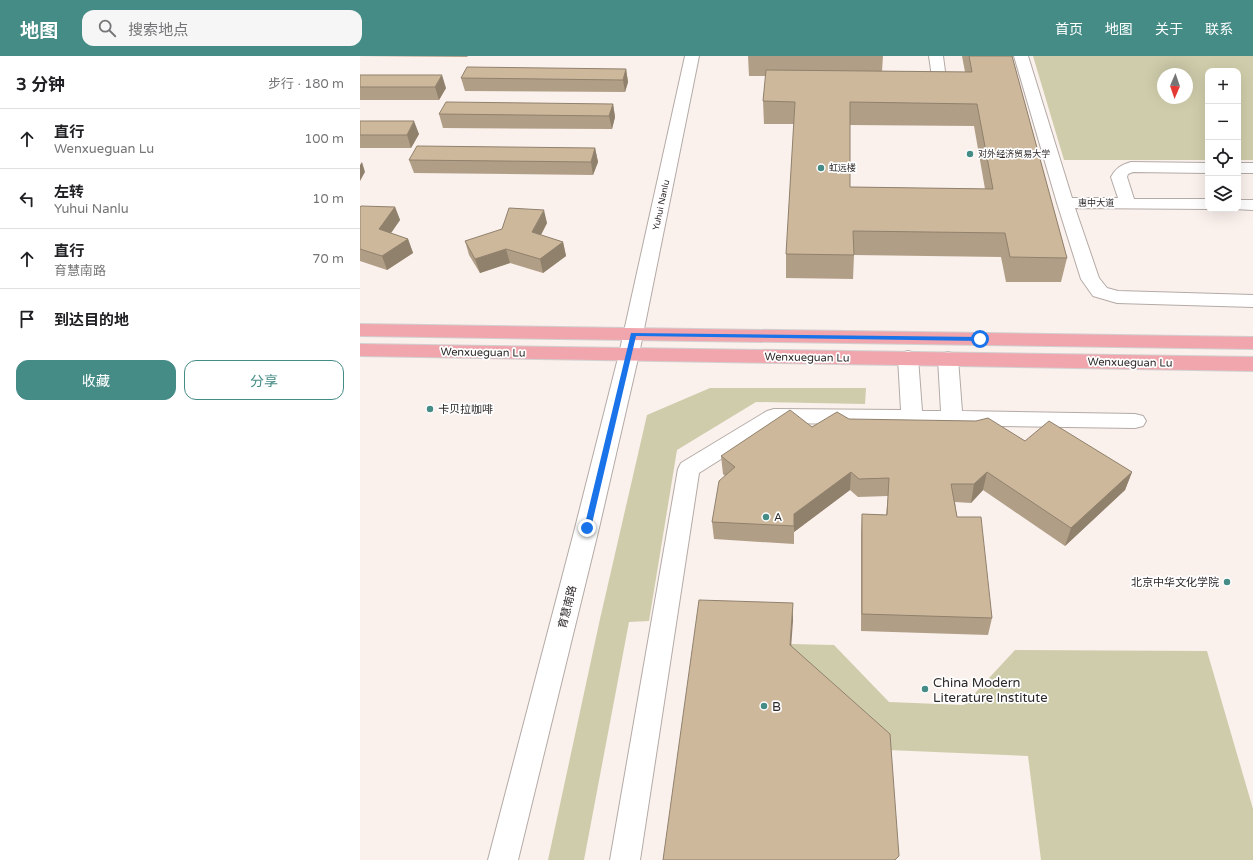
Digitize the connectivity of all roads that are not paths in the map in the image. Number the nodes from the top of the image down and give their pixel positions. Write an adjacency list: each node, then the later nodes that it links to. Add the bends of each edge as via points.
1 (692, 56): 19 (street, Yuhui Nanlu)
2 (936, 56): 4 (street, via 939,79 928,82)
3 (1021, 56): 12 (street, 惠中大道)
4 (904, 82)
5 (1205, 168): 11 (street, via 1131,167 1122,171 1119,177)
6 (1241, 168): 7 (street)
7 (1253, 168)
8 (1205, 190): 11 (street)
9 (1241, 190): 10 (street)
10 (1253, 190)
11 (1125, 196): 12 (street, 惠中大道); 13 (street, 惠中大道)
12 (1065, 203): 16 (street, via 1090,279 1100,292 1117,297)
13 (1205, 204)
14 (1241, 204): 15 (street)
15 (1253, 205)
16 (1253, 301)
17 (360, 330): 19 (main road, Wenxueguan Lu)
18 (1253, 343): 19 (main road, Wenxueguan Lu)
19 (631, 344): 20 (main road, Wenxueguan Lu); 21 (main road, Wenxueguan Lu); 27 (street, 育慧南路)
20 (360, 350)
21 (908, 358): 22 (main road, Wenxueguan Lu); 24 (street)
22 (948, 359): 23 (main road, Wenxueguan Lu); 25 (street)
23 (1253, 364)
24 (912, 418): 25 (street); 28 (street, via 774,416 689,469)
25 (952, 419): 26 (street)
26 (1135, 421)
27 (502, 860)
28 (625, 860)

